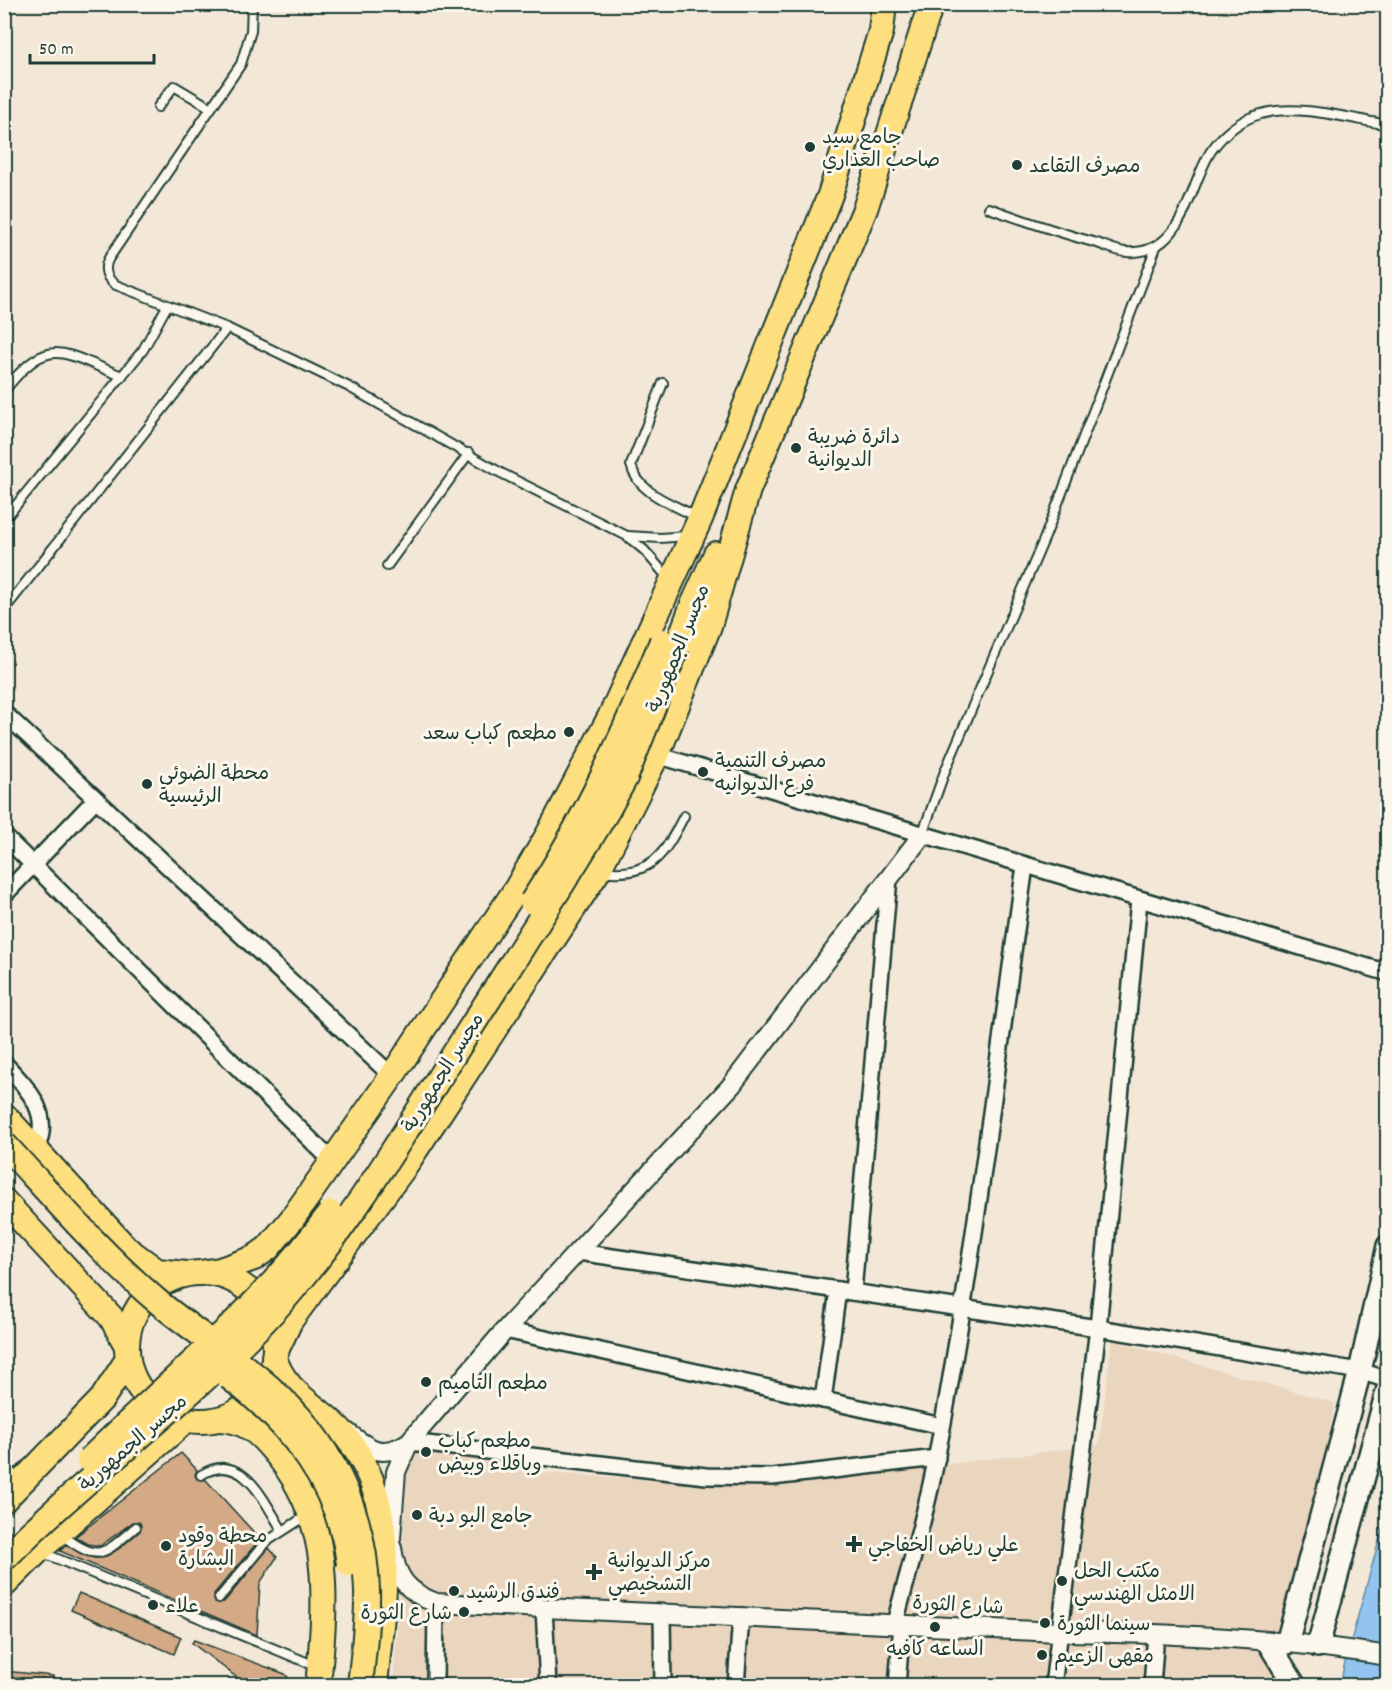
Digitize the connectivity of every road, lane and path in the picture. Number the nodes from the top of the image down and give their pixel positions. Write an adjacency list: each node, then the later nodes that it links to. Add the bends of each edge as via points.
1 (252, 4): 5 (lane, via 248,48)
2 (884, 4): 17 (main road, via 881,31 830,195)
3 (931, 4): 15 (main road, via 866,209)
4 (158, 107): 5 (lane, via 174,86)
5 (211, 108): 9 (lane, via 106,263 106,273 112,282)
6 (1388, 125): 8 (lane, via 1296,111 1262,113 1233,126 1211,151 1188,207 1172,232)
7 (989, 208): 8 (lane, via 1058,233 1128,252)
8 (1156, 247): 27 (lane, via 1045,537 945,771)
9 (167, 306): 10 (lane); 11 (lane, via 143,351)
10 (227, 328): 14 (lane, via 349,387); 21 (lane)
11 (122, 376): 13 (lane, via 60,352 44,353 22,369); 16 (lane)
12 (663, 383): 17 (lane, via 631,465 634,478 646,490)
13 (4, 391)
14 (469, 453): 18 (lane); 19 (lane)
15 (748, 490): 22 (main road, مجسر الجمهورية, via 692,607); 24 (main road, via 709,626)
16 (8, 515)
17 (699, 521): 18 (lane, via 660,538); 20 (main road); 22 (main road, مجسر الجمهورية)
18 (627, 536): 20 (lane)
19 (387, 566)
20 (672, 583): 37 (main road, via 610,717 549,833)
21 (4, 609)
22 (669, 644): 71 (main road, مجسر الجمهورية, bridge, via 565,847 403,1104 315,1233 254,1305); 74 (main road, مجسر الجمهورية, bridge, via 625,778 607,811 409,1124 321,1253 282,1301 222,1362)
23 (4, 714): 25 (street)
24 (657, 755): 27 (street); 31 (main road)
25 (95, 800): 29 (street); 37 (street)
26 (684, 816): 31 (lane, via 667,850 652,865 622,874)
27 (922, 835): 30 (street); 32 (street)
28 (4, 836): 29 (street)
29 (33, 863): 33 (street); 41 (street)
30 (1025, 866): 34 (street); 48 (street)
31 (597, 871): 52 (main road, via 403,1169 290,1321)
32 (889, 878): 45 (street, via 731,1086); 47 (street)
33 (4, 895)
34 (1139, 900): 35 (street); 49 (street)
35 (1388, 973)
36 (4, 1063): 40 (street, via 39,1107 42,1130)
37 (392, 1076): 41 (main road)
38 (4, 1115): 40 (main road)
39 (4, 1144): 90 (main road, bridge, via 136,1282 285,1401 327,1453 355,1514 365,1564 367,1616)
40 (36, 1149): 46 (main road, via 141,1260 157,1271)
41 (333, 1162): 46 (main road, via 268,1248 240,1265)
42 (4, 1166): 89 (main road, bridge, via 127,1294 269,1409 310,1460 330,1497 348,1559 352,1601)
43 (4, 1201): 51 (main road, via 111,1317)
44 (1388, 1246): 53 (main road)
45 (578, 1252): 47 (street); 50 (street)
46 (193, 1274): 51 (main road, via 163,1283 144,1300 132,1321); 52 (main road, via 226,1277 250,1291 267,1313)
47 (846, 1291): 48 (street); 56 (street)
48 (962, 1309): 49 (street); 60 (street)
49 (1098, 1328): 53 (street); 83 (street)
50 (505, 1330): 56 (street); 61 (street)
51 (128, 1352): 59 (main road, via 137,1383 148,1398); 64 (main road, via 102,1399)
52 (275, 1355): 57 (main road, via 278,1371 286,1383); 58 (main road, via 260,1392 242,1409)
53 (1360, 1371): 54 (street); 85 (main road)
54 (1388, 1380)
55 (1388, 1388): 86 (main road)
56 (823, 1400): 60 (street)
57 (329, 1418): 61 (street, via 375,1451 388,1453); 66 (main road, via 360,1458)
58 (219, 1419): 59 (main road); 65 (main road, via 248,1425 263,1439 291,1474)
59 (186, 1420): 69 (main road)
60 (942, 1426): 62 (street)
61 (409, 1442): 62 (street, via 706,1476 772,1477); 72 (street, via 396,1472)
62 (937, 1458): 82 (street)
63 (201, 1475): 68 (lane, via 221,1467 246,1475)
64 (9, 1486)
65 (310, 1514): 68 (lane); 88 (main road, via 324,1577)
66 (382, 1519): 72 (street); 75 (main road)
67 (136, 1527): 69 (lane, via 98,1553 84,1551)
68 (282, 1530): 77 (lane, via 261,1547)
69 (58, 1533): 73 (main road)
70 (4, 1534): 73 (lane)
71 (4, 1540)
72 (391, 1545): 75 (street); 78 (street, شارع الثورة, via 394,1566 402,1582 418,1596)
73 (38, 1551): 76 (main road); 88 (lane)
74 (4, 1559)
75 (385, 1574): 91 (main road)
76 (4, 1585)
77 (219, 1598)
78 (436, 1603): 79 (street, شارع الثورة); 92 (street)
79 (544, 1608): 80 (street, شارع الثورة); 93 (street)
80 (662, 1613): 81 (street, شارع الثورة); 94 (street)
81 (741, 1616): 82 (street, شارع الثورة); 95 (street)
82 (898, 1623): 83 (street, شارع الثورة); 96 (street)
83 (1058, 1632): 84 (street, شارع الثورة); 97 (street)
84 (1156, 1633): 85 (street, شارع الثورة); 98 (street)
85 (1277, 1642): 86 (street, شارع الثورة); 99 (main road)
86 (1318, 1646): 87 (street, شارع الثورة)
87 (1388, 1656)
88 (319, 1677)
89 (344, 1686)
90 (360, 1686)
91 (375, 1686)
92 (435, 1686)
93 (548, 1686)
94 (663, 1686)
95 (736, 1686)
96 (897, 1686)
97 (1053, 1686)
98 (1152, 1686)
99 (1295, 1686)

